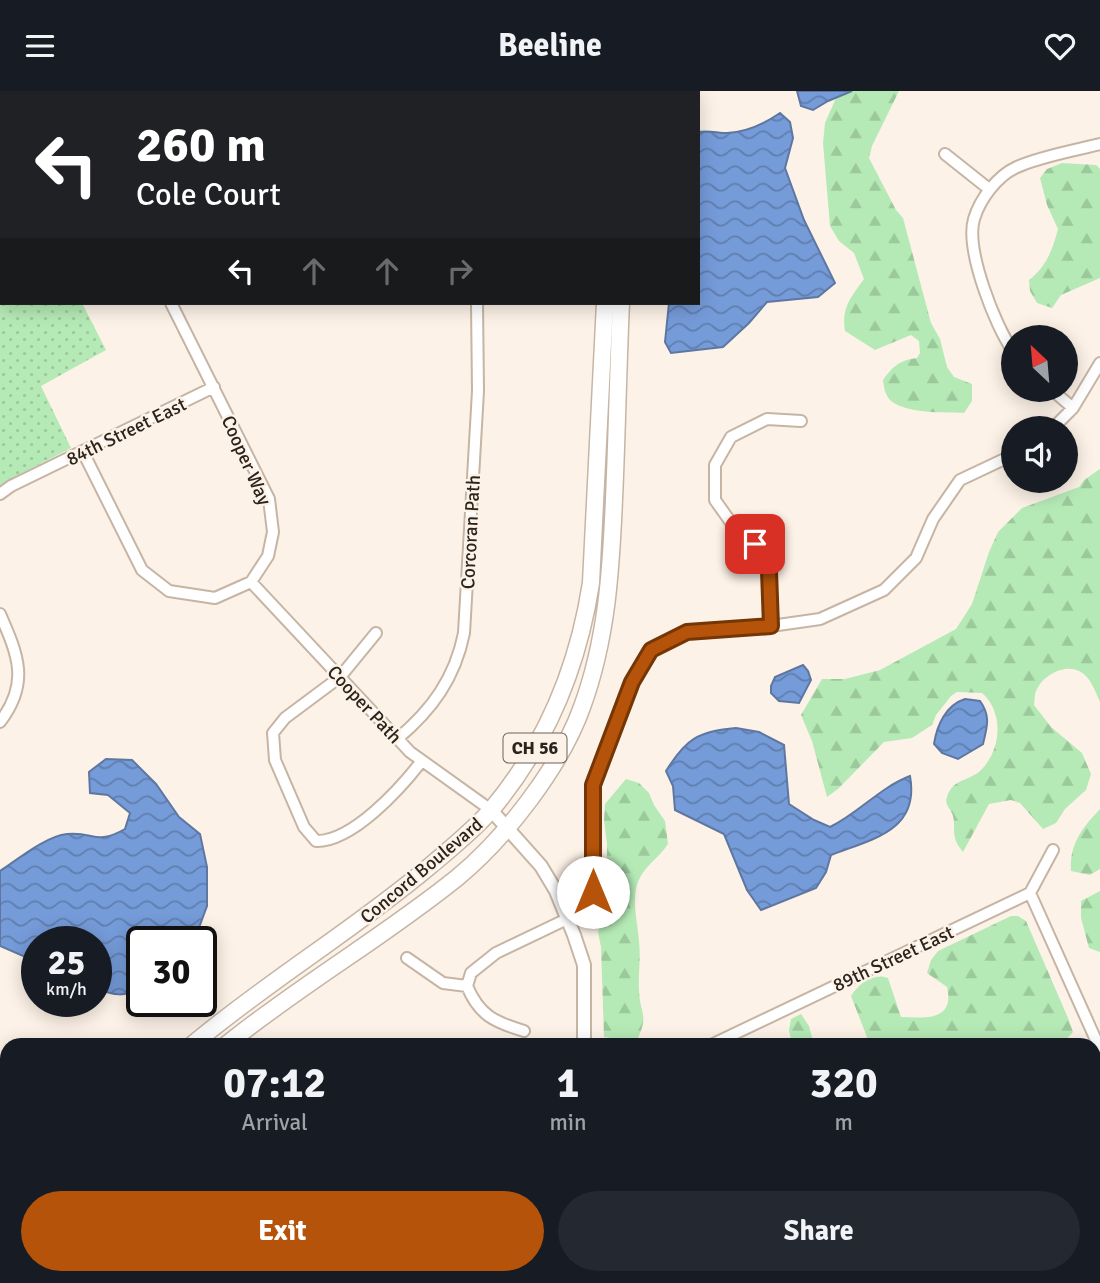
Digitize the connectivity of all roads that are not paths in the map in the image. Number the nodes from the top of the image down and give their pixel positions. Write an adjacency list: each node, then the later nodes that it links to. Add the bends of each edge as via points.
1 (1100, 144): 3 (street, via 1016,167)
2 (945, 154): 3 (street)
3 (989, 189): 8 (street, via 973,221 975,252)
4 (172, 305): 10 (street, Cooper Way)
5 (477, 305): 24 (street, Corcoran Path, via 478,391 462,643 443,690)
6 (605, 305): 26 (main road, Concord Boulevard / CH 56, via 585,623 569,677 541,740)
7 (621, 305): 27 (main road, Concord Boulevard / CH 56, via 611,565 597,661 565,743)
8 (1001, 334)
9 (1100, 363): 12 (street)
10 (214, 387): 15 (street, 84th Street East); 18 (street, Cooper Way, via 269,499 274,532 268,556)
11 (1067, 403): 12 (street)
12 (1073, 408): 13 (street)
13 (1065, 416)
14 (801, 421): 20 (street, via 767,419 731,437 715,465 715,500 732,524 755,544 769,571)
15 (83, 452): 17 (street, 84th Street East); 18 (street, via 142,570 169,591 215,598)
16 (1001, 461): 20 (street, via 960,480 933,519 916,558 884,590 820,619)
17 (0, 494)
18 (251, 582): 22 (street, Cooper Path)
19 (0, 614): 23 (street, via 20,677 17,694)
20 (771, 626): 30 (street, via 687,632 651,650 632,682 593,785 593,892 583,909)
21 (376, 633): 22 (street)
22 (340, 677): 24 (street, Cooper Path); 25 (street, via 285,717 274,733 275,760 304,827 316,841 328,842 369,817)
23 (0, 722)
24 (397, 739): 25 (street, Cooper Path)
25 (421, 762): 26 (street, Cooper Path)
26 (491, 810): 27 (street); 34 (main road, Concord Boulevard / CH 56, via 405,887)
27 (507, 828): 30 (street, via 541,866); 35 (main road, Concord Boulevard / CH 56, via 458,877)
28 (1053, 851): 29 (street)
29 (1030, 893): 37 (street, 89th Street East); 38 (street)
30 (567, 919): 32 (street, via 496,953 471,973); 36 (street, via 584,965)
31 (407, 958): 32 (street, via 443,983)
32 (467, 986): 33 (street, via 474,1004 499,1023)
33 (524, 1031)
34 (201, 1038)
35 (236, 1038)
36 (584, 1038)
37 (726, 1038)
38 (1095, 1038)

